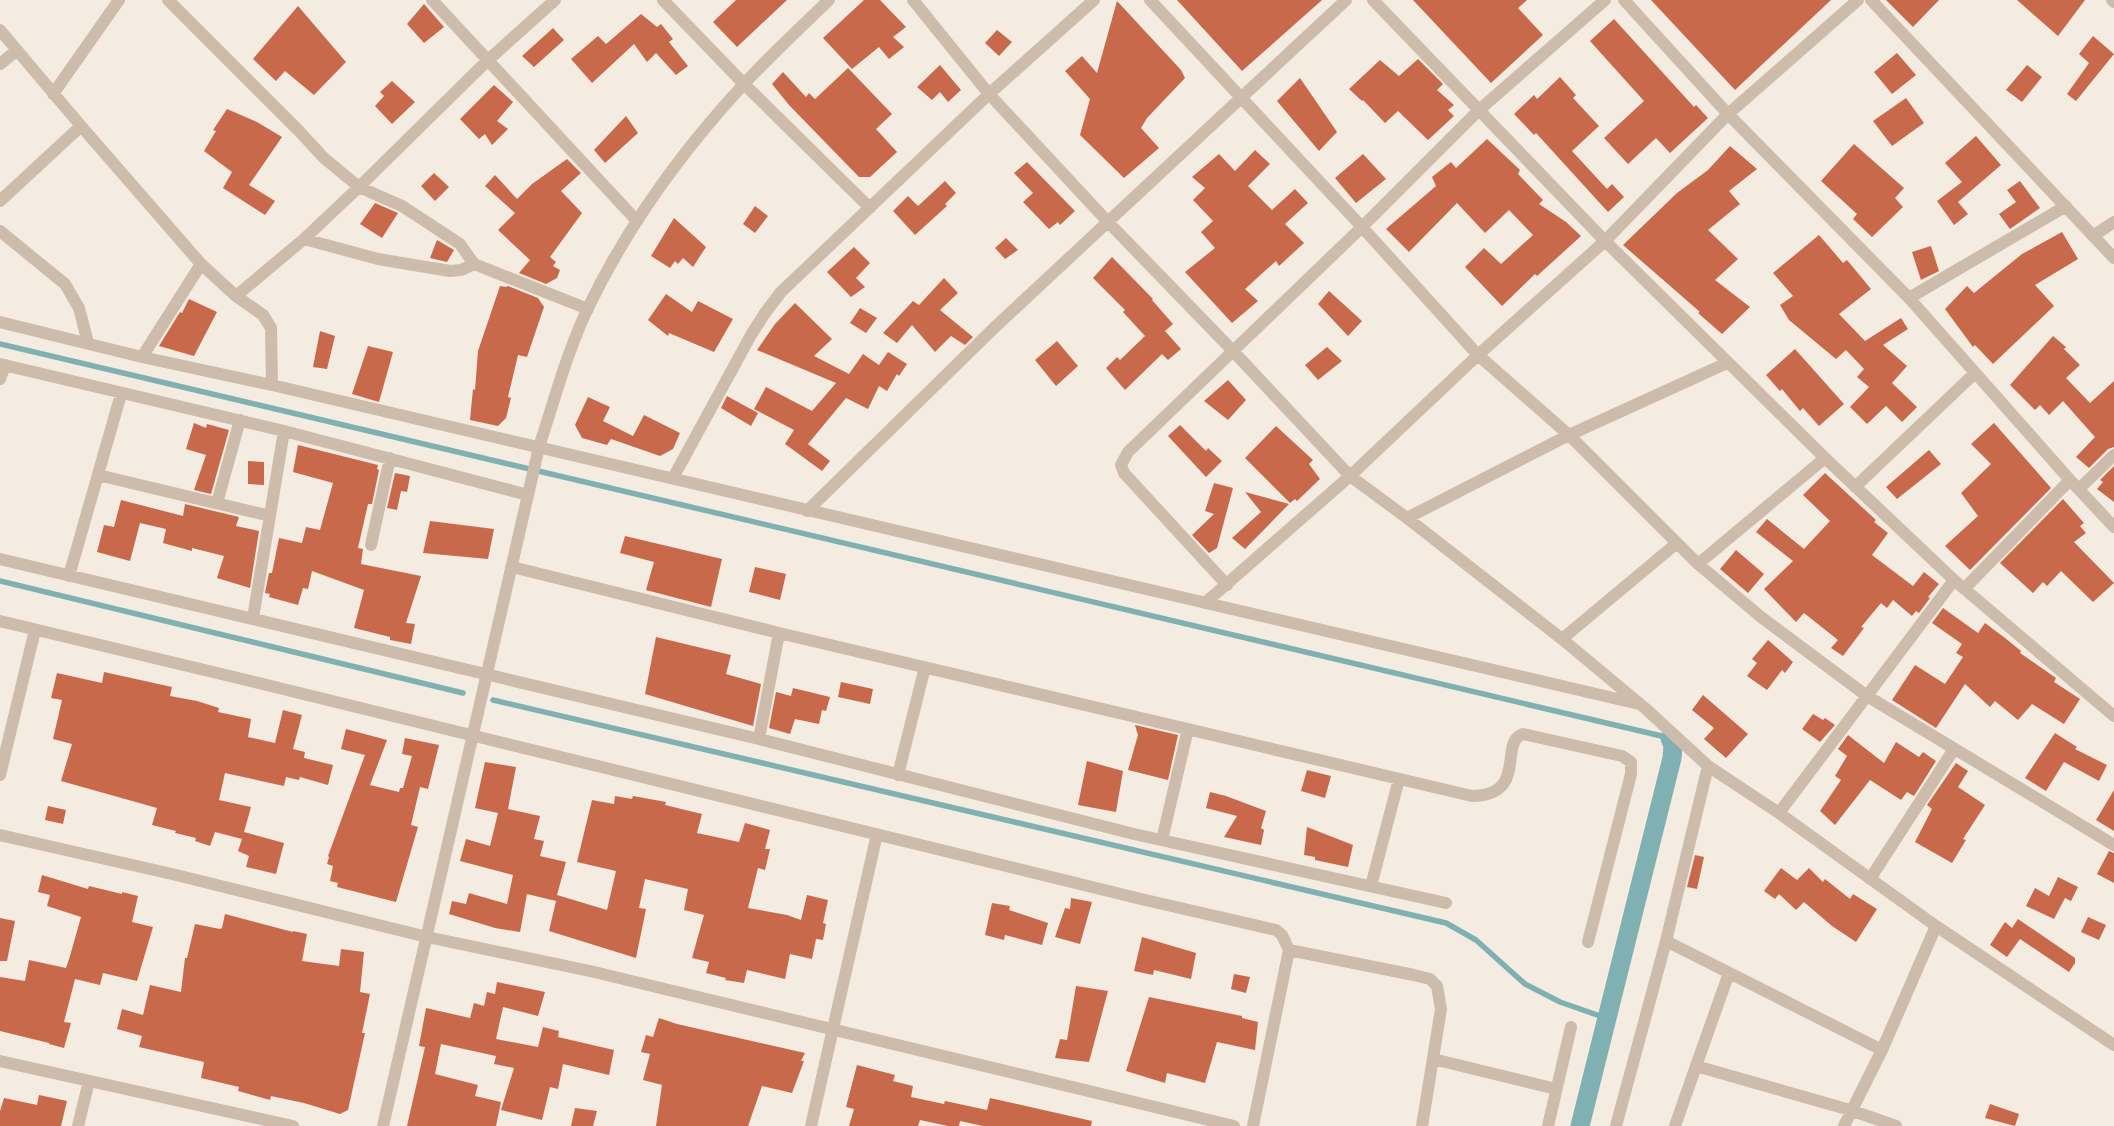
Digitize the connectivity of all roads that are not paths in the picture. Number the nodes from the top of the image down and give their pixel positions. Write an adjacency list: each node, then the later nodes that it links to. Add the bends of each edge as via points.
1 (118, 0): 21 (street)
2 (168, 0): 27 (street, via 324,158)
3 (432, 0): 18 (street)
4 (555, 0): 18 (street)
5 (663, 0): 20 (street)
6 (829, 0): 20 (street)
7 (913, 0): 22 (street)
8 (1094, 0): 22 (street)
9 (1150, 0): 23 (street)
10 (1346, 0): 23 (street)
11 (1373, 0): 24 (street)
12 (1605, 0): 24 (street)
13 (1624, 0): 25 (street)
14 (1858, 0): 25 (street)
15 (1871, 0): 29 (street)
16 (0, 30): 17 (street)
17 (16, 50): 19 (street); 21 (street)
18 (487, 61): 27 (street); 31 (street)
19 (0, 64)
20 (744, 84): 30 (street); 31 (street, via 690,147)
21 (52, 94): 26 (street)
22 (989, 94): 30 (street); 32 (street)
23 (1242, 98): 32 (street); 34 (street)
24 (1478, 111): 34 (street); 38 (street)
25 (1728, 114): 38 (street); 43 (street)
26 (80, 126): 28 (street); 40 (street)
27 (360, 187): 37 (street); 41 (street, via 402,206 460,244)
28 (0, 201)
29 (2066, 206): 36 (street); 43 (street)
30 (870, 208): 65 (street, via 781,292 764,313)
31 (637, 221): 44 (street)
32 (1108, 222): 47 (street); 70 (street, via 994,328)
33 (2114, 222): 36 (street)
34 (1362, 227): 47 (street); 48 (street)
35 (0, 231): 46 (street, via 65,284 78,308)
36 (2093, 236): 39 (street)
37 (304, 239): 41 (street, via 378,259 450,271); 42 (street)
38 (1605, 241): 48 (street); 50 (street)
39 (2114, 258)
40 (202, 264): 42 (street); 49 (street)
41 (474, 264): 44 (street)
42 (236, 296): 54 (street, via 263,315 271,328)
43 (1908, 298): 52 (street)
44 (588, 309): 59 (street, via 569,354)
45 (0, 322): 46 (street)
46 (88, 343): 49 (street)
47 (1233, 351): 64 (street); 81 (street, via 1128,452 1121,464 1124,473)
48 (1478, 355): 58 (street); 64 (street)
49 (142, 357): 54 (street)
50 (1727, 363): 58 (street); 62 (street)
51 (2, 365): 53 (street); 55 (street)
52 (1975, 373): 66 (street); 67 (street)
53 (0, 379)
54 (272, 385): 59 (street)
55 (121, 394): 56 (street); 63 (street)
56 (240, 420): 57 (street); 69 (street)
57 (284, 430): 61 (street); 71 (street)
58 (1569, 435): 72 (street); 74 (street)
59 (538, 452): 65 (street); 68 (street)
60 (2114, 455): 66 (street)
61 (390, 458): 68 (street); 75 (street)
62 (1825, 458): 67 (street); 77 (street)
63 (98, 475): 69 (street); 79 (street)
64 (1350, 476): 72 (street); 81 (street)
65 (673, 478): 70 (street)
66 (2074, 485): 73 (street); 82 (street)
67 (1855, 487): 80 (street)
68 (528, 495): 78 (street)
69 (217, 503): 71 (street)
70 (807, 512): 83 (street)
71 (270, 516): 84 (street)
72 (1408, 518): 88 (street)
73 (2114, 527)
74 (1678, 543): 77 (street); 88 (street)
75 (370, 546)
76 (0, 559): 79 (street)
77 (1698, 564): 91 (street, via 1760,617)
78 (512, 567): 87 (street); 90 (street)
79 (69, 576): 84 (street)
80 (1954, 580): 82 (street); 91 (street)
81 (1227, 585): 83 (street)
82 (1964, 589): 93 (street)
83 (1205, 602): 92 (street)
84 (253, 618): 90 (street)
85 (0, 622): 86 (street)
86 (35, 630): 95 (street); 99 (street)
87 (779, 633): 89 (street); 96 (street)
88 (1562, 639): 92 (street)
89 (925, 667): 94 (street); 100 (street)
90 (487, 674): 95 (street); 96 (street)
91 (1867, 696): 97 (street); 102 (street)
92 (1639, 704): 98 (street)
93 (2114, 716)
94 (1188, 729): 101 (street); 105 (street)
95 (472, 736): 103 (street); 111 (street)
96 (759, 739): 100 (street)
97 (1954, 749): 106 (street); 107 (street)
98 (1708, 766): 102 (street); 112 (street)
99 (0, 775)
100 (898, 775): 105 (street)
101 (1399, 779): 108 (street); 113 (street, via 1483,796 1506,782 1515,742 1523,734 1622,756 1631,762 1631,774)
102 (1779, 813): 107 (street)
103 (877, 834): 114 (street, via 1276,930 1282,934); 117 (street)
104 (0, 835): 111 (street)
105 (1162, 840): 108 (street)
106 (2114, 845)
107 (1870, 879): 110 (street)
108 (1372, 886): 109 (street)
109 (1446, 903)
110 (1936, 926): 118 (street); 119 (street)
111 (427, 938): 117 (street, via 590,971); 128 (street)
112 (1666, 940): 115 (street); 134 (street)
113 (1588, 942)
114 (1289, 950): 120 (street, via 1430,979 1437,986 1442,1009); 131 (street)
115 (1729, 973): 119 (street); 122 (street)
116 (1571, 1026): 124 (street)
117 (833, 1029): 129 (street); 130 (street)
118 (2114, 1045)
119 (1882, 1050): 125 (street)
120 (1433, 1059): 124 (street); 132 (street)
121 (0, 1061): 123 (street)
122 (1696, 1066): 125 (street); 135 (street)
123 (89, 1080): 126 (street); 127 (street)
124 (1556, 1089): 133 (street)
125 (1850, 1110): 136 (street); 137 (street)
126 (78, 1126)
127 (293, 1126)
128 (383, 1126)
129 (812, 1126)
130 (1234, 1126)
131 (1253, 1126)
132 (1422, 1126)
133 (1548, 1126)
134 (1616, 1126)
135 (1674, 1126)
136 (1844, 1126)
137 (1896, 1126)

